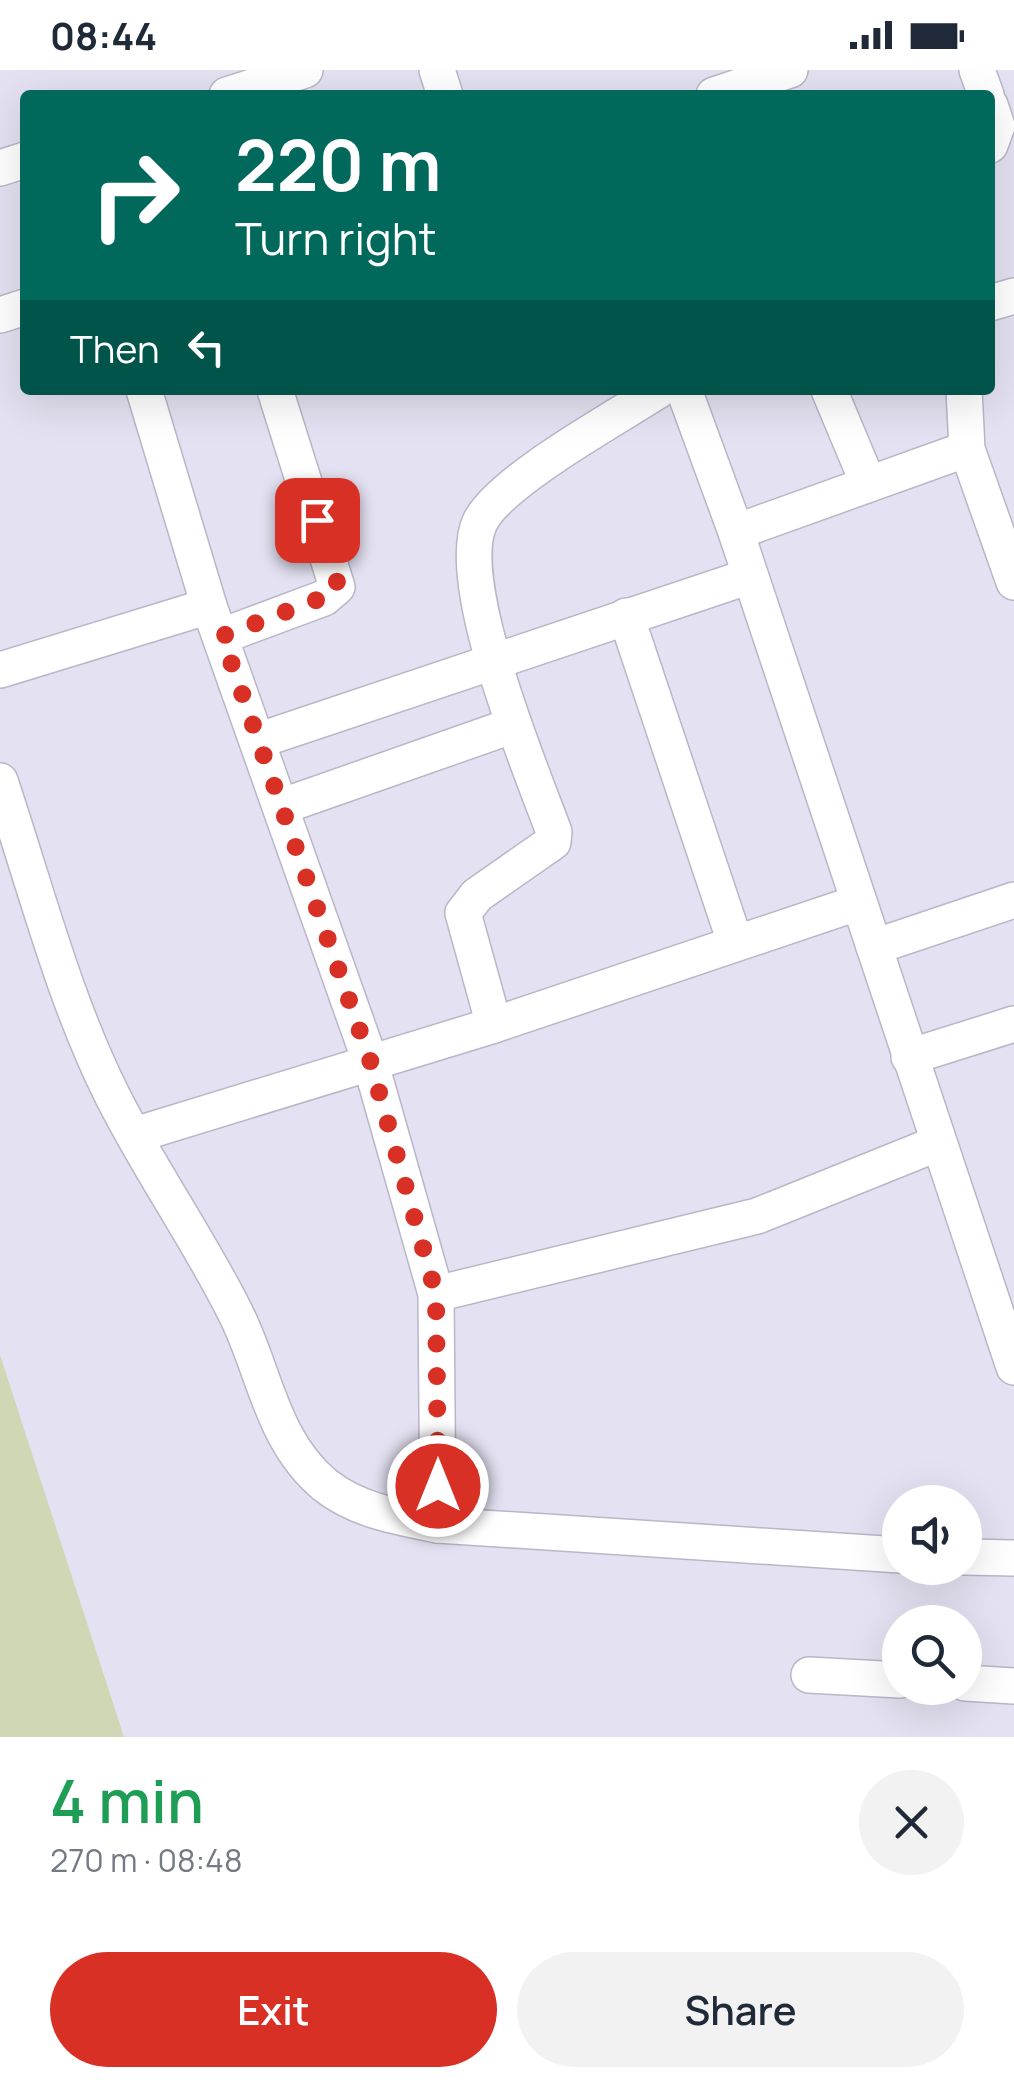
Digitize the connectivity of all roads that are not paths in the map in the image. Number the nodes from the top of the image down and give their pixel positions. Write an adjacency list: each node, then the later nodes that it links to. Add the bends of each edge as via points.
1 (305, 70): 3 (street)
2 (790, 70): 4 (street)
3 (243, 90)
4 (729, 90)
5 (146, 395): 17 (street)
6 (277, 395): 17 (street, via 337,588 324,598)
7 (651, 395): 18 (street, via 534,471 481,520 474,548)
8 (686, 395): 13 (street)
9 (832, 395): 12 (street)
10 (964, 395): 11 (street)
11 (968, 449): 12 (street); 15 (street)
12 (868, 483): 13 (street)
13 (736, 532): 14 (street)
14 (750, 576): 16 (street); 25 (street)
15 (1014, 582)
16 (626, 616): 18 (street); 26 (street)
17 (215, 621): 19 (street); 21 (street)
18 (491, 660): 20 (street); 21 (street)
19 (0, 670)
20 (514, 725): 23 (street); 28 (street, via 554,832 553,842 477,895 463,914)
21 (260, 740): 23 (street)
22 (0, 781): 32 (street, via 80,1018)
23 (282, 806): 31 (street)
24 (1014, 900): 27 (street)
25 (857, 903): 26 (street); 27 (street)
26 (735, 942): 28 (street)
27 (874, 947): 30 (street)
28 (494, 1024): 31 (street)
29 (1014, 1024): 30 (street)
30 (910, 1056): 33 (street)
31 (370, 1060): 32 (street); 34 (street)
32 (135, 1135): 37 (street, via 237,1315 266,1397 296,1454 326,1485 367,1510)
33 (936, 1144): 34 (street, via 757,1216); 35 (street)
34 (436, 1294): 37 (street)
35 (1002, 1296): 36 (street)
36 (1014, 1367)
37 (438, 1525): 38 (street)
38 (882, 1554)
39 (982, 1557): 40 (street)
40 (1014, 1558)
41 (809, 1675): 42 (street)
42 (882, 1679)
43 (982, 1685): 44 (street)
44 (1014, 1686)

